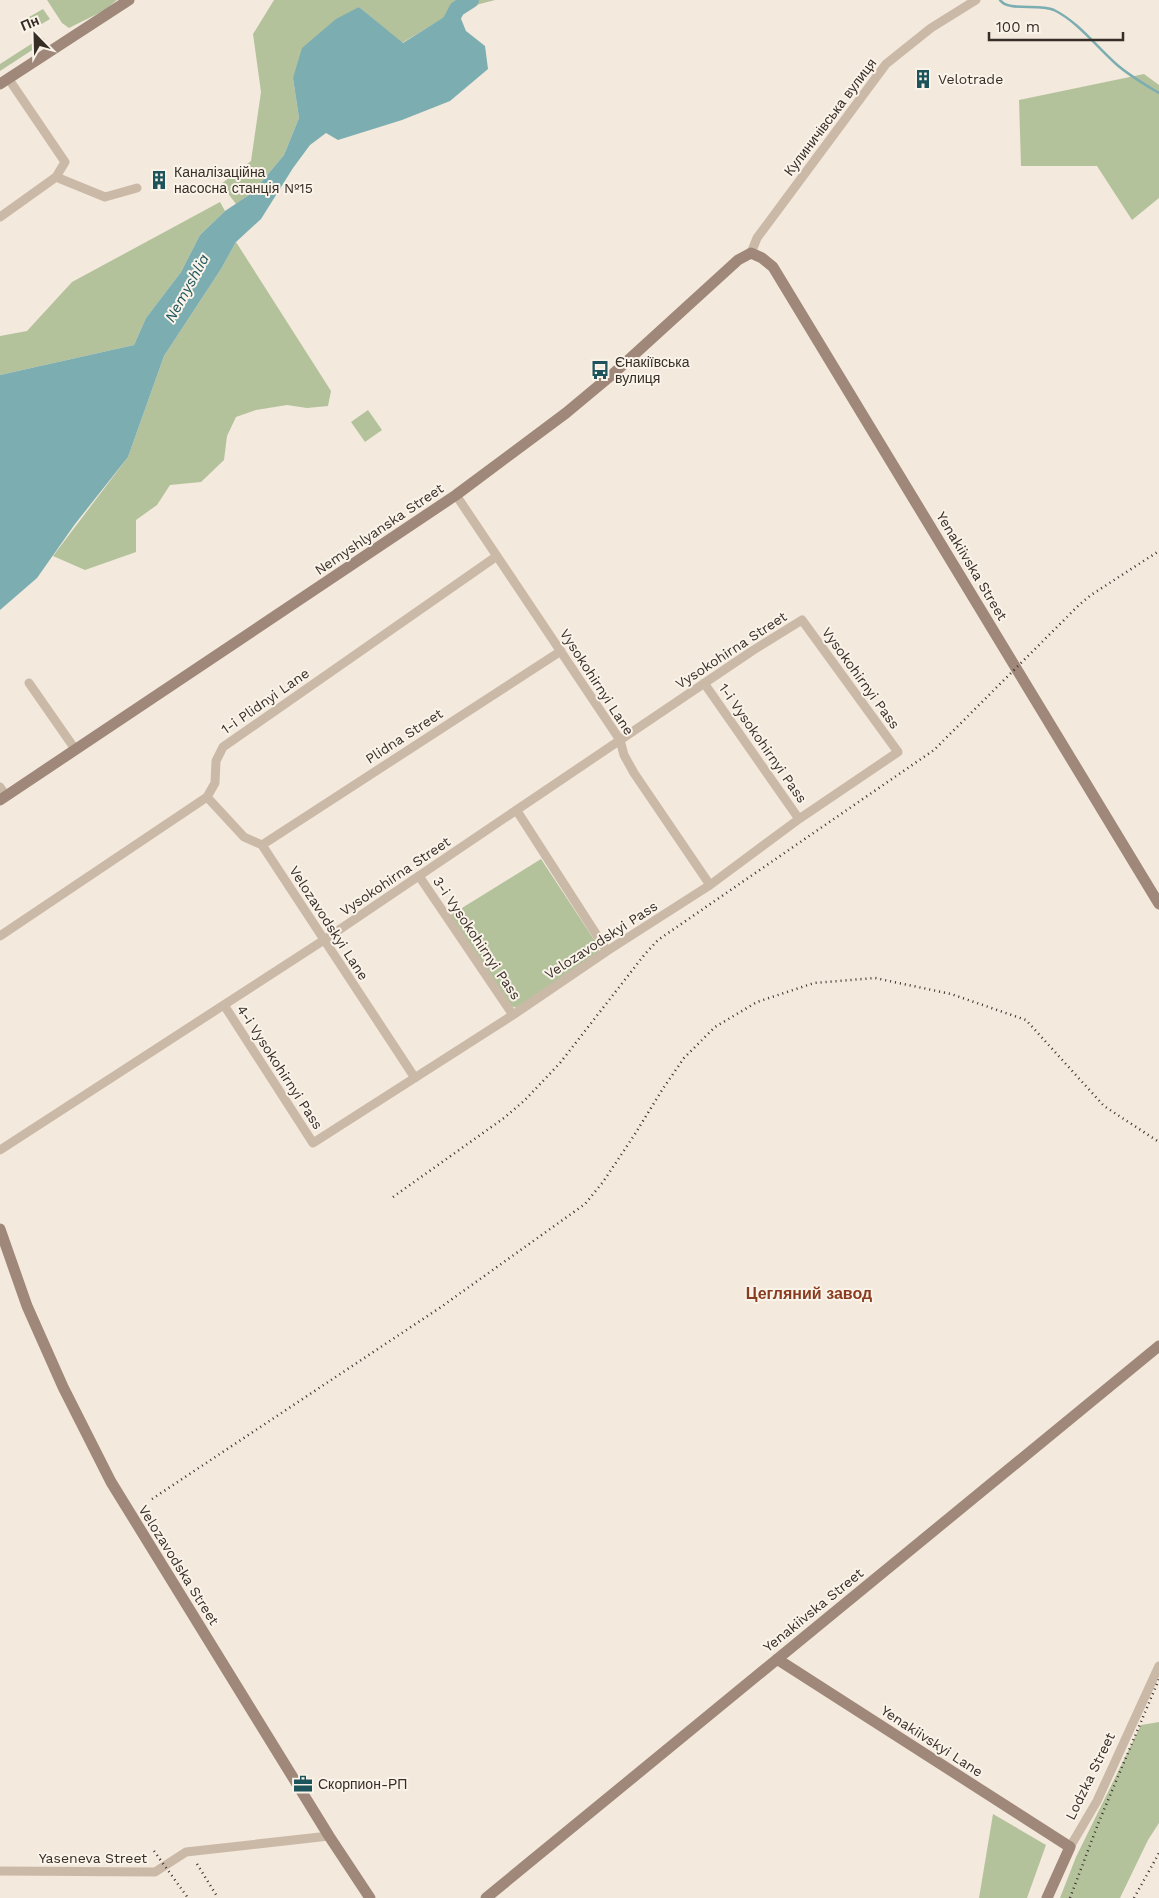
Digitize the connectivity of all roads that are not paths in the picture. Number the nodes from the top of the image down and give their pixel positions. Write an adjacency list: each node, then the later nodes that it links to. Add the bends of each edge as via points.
1 (128, 0): 3 (street)
2 (976, 0): 7 (street, Кулиничівська вулиця, via 931,28 886,64 757,238)
3 (4, 81): 4 (street, via 65,162)
4 (56, 178): 5 (street, via 104,196); 6 (street)
5 (137, 188)
6 (0, 217)
7 (751, 253): 8 (street, Nemyshlyanska Street, via 738,260 566,414); 24 (street, Yenakiivska Street, via 773,267)
8 (456, 495): 9 (street, Vysokohirnyi Lane); 15 (street, Nemyshlyanska Street)
9 (497, 556): 11 (street, Vysokohirnyi Lane); 18 (street, 1-i Plidnyi Lane, via 223,747 216,760 215,782)
10 (802, 620): 13 (street, Vysokohirna Street); 16 (street, Vysokohirnyi Pass)
11 (561, 650): 14 (street, Vysokohirnyi Lane); 21 (street, Plidna Street)
12 (29, 683): 15 (street)
13 (704, 683): 14 (street, Vysokohirna Street); 20 (street, 1-i Vysokohirnyi Pass)
14 (620, 740): 19 (street, Vysokohirna Street); 23 (street, Vysokohirnyi Lane, via 624,756 634,773)
15 (75, 750): 17 (street, Nemyshlyanska Street)
16 (898, 752): 20 (street, Velozavodskyi Pass)
17 (2, 794)
18 (207, 797): 21 (street, Velozavodskyi Lane, via 244,838); 25 (street)
19 (517, 811): 22 (street, Vysokohirna Street); 27 (street)
20 (798, 819): 23 (street, Velozavodskyi Pass)
21 (262, 845): 26 (street, Velozavodskyi Lane)
22 (419, 876): 26 (street, Vysokohirna Street); 29 (street, 3-i Vysokohirnyi Pass)
23 (710, 885): 27 (street, Velozavodskyi Pass)
24 (1159, 904)
25 (0, 936)
26 (324, 940): 28 (street, Vysokohirna Street); 30 (street, Velozavodskyi Lane)
27 (607, 951): 29 (street, Velozavodskyi Pass)
28 (224, 1005): 31 (street, 4-i Vysokohirnyi Pass); 32 (street, Vysokohirna Street)
29 (513, 1015): 30 (street, Velozavodskyi Pass)
30 (415, 1078): 31 (street, Velozavodskyi Pass)
31 (314, 1143)
32 (0, 1150)
33 (0, 1229): 37 (street, Velozavodska Street, via 27,1306 111,1482)
34 (1159, 1346): 35 (street, Yenakiivska Street)
35 (777, 1659): 38 (street, Yenakiivskyi Lane); 41 (street, Yenakiivska Street)
36 (1159, 1666): 38 (street, Lodzka Street, via 1097,1801)
37 (329, 1836): 39 (street, Yaseneva Street, via 186,1852 155,1872); 40 (street, Velozavodska Street)
38 (1070, 1847): 42 (street, Lodzka Street)
39 (0, 1872)
40 (370, 1898)
41 (486, 1898)
42 (1047, 1898)

